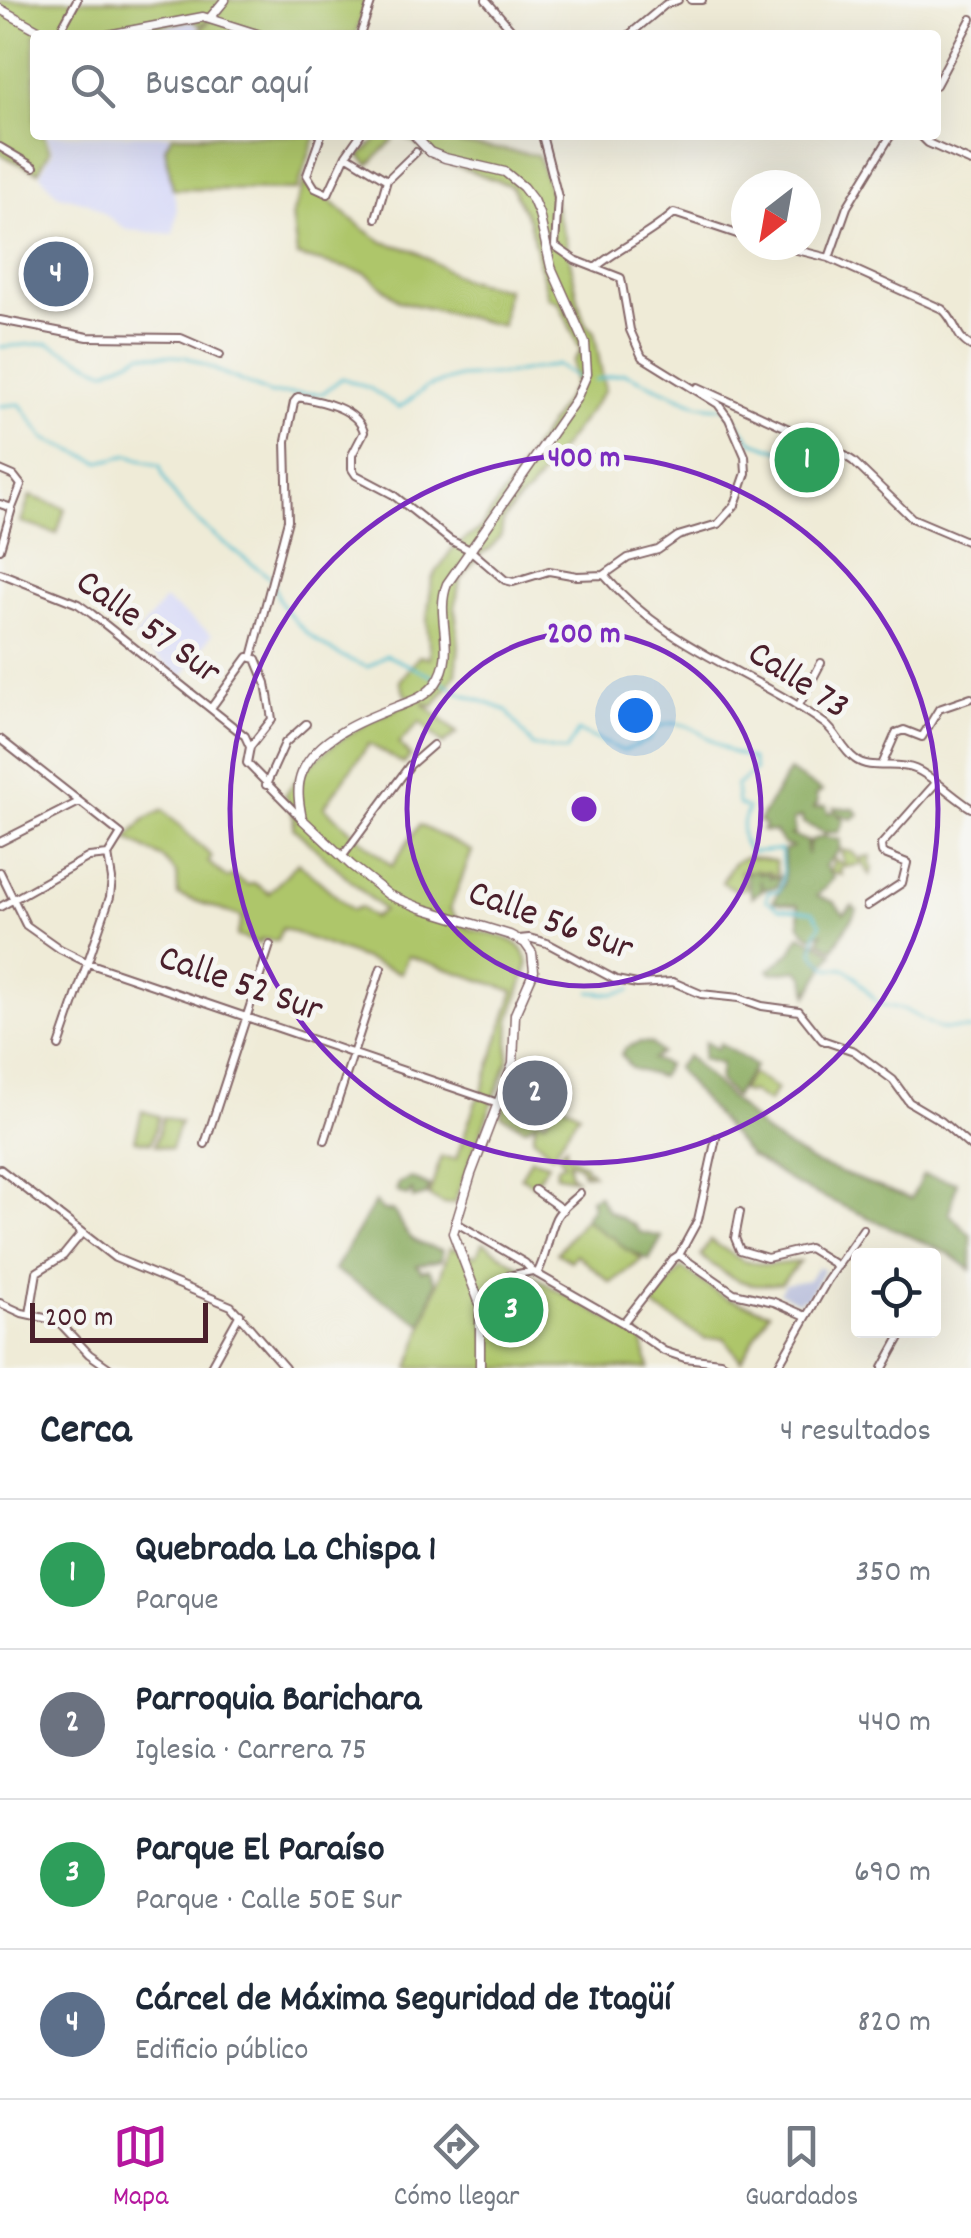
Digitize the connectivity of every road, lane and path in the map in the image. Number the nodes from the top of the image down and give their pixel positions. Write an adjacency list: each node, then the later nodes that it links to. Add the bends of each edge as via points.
1 (225, 0): 9 (street)
2 (372, 0): 15 (street)
3 (486, 0): 16 (street)
4 (678, 0): 17 (street)
5 (691, 0): 6 (street)
6 (702, 0)
7 (74, 1): 12 (street)
8 (0, 9): 11 (street)
9 (210, 18): 13 (street); 14 (street)
10 (971, 19): 18 (street)
11 (38, 30)
12 (60, 30)
13 (130, 30)
14 (245, 30)
15 (362, 30)
16 (512, 30)
17 (635, 30)
18 (941, 76)
19 (319, 140): 27 (street, via 307,175 328,194)
20 (356, 140): 27 (street)
21 (419, 140): 45 (street, via 430,152 505,172 524,187 540,214 560,290 585,343 586,381)
22 (543, 140): 35 (street, via 558,197 555,246)
23 (887, 140): 34 (street, via 847,207)
24 (924, 140): 28 (street)
25 (0, 147): 29 (street)
26 (416, 152): 30 (street)
27 (346, 154): 30 (street)
28 (971, 162)
29 (34, 167)
30 (388, 180): 31 (street)
31 (376, 218)
32 (731, 232): 35 (street, via 674,214)
33 (821, 256): 34 (street)
34 (829, 258): 37 (street, via 942,309)
35 (595, 268): 39 (street, via 623,280 630,330 644,361)
36 (0, 320): 38 (street, via 88,337 181,338)
37 (971, 346)
38 (220, 354)
39 (694, 387): 43 (street, via 839,452 912,518); 47 (street, via 733,427 746,464 744,484 718,524 628,558)
40 (0, 470): 42 (street, via 20,485)
41 (0, 504): 42 (street)
42 (12, 508): 44 (street)
43 (971, 543)
44 (0, 549)
45 (470, 550): 47 (street, via 509,582 549,571); 48 (street, via 356,475 351,463 361,424 342,410 298,397 286,442 288,520); 64 (street, via 443,594 440,677 424,695 358,722 316,753 301,775)
46 (0, 573): 52 (street, Calle 57 Sur, via 78,604)
47 (604, 575): 51 (street, Calle 73, via 629,602 699,652)
48 (252, 657): 52 (street); 54 (street, via 272,710)
49 (821, 663): 51 (street)
50 (971, 698): 59 (street, via 939,709 922,736 896,734)
51 (798, 707): 59 (street, Calle 73, via 829,727 854,758)
52 (210, 708): 55 (street, Calle 57 Sur)
53 (306, 724): 61 (street, via 285,743)
54 (264, 732): 55 (street); 58 (street)
55 (245, 736): 58 (street, Calle 57 Sur)
56 (0, 739): 62 (street)
57 (433, 745): 67 (street, via 410,765)
58 (250, 747): 61 (street, Calle 56 Sur, via 248,766)
59 (882, 765): 60 (street, Calle 73, via 918,770)
60 (935, 784): 63 (street, Calle 73); 70 (street, via 881,845 882,853 907,863 902,884)
61 (266, 785): 64 (street, Calle 56 Sur)
62 (80, 802): 65 (street); 66 (street, via 121,834)
63 (971, 808)
64 (302, 819): 67 (street, Calle 56 Sur)
65 (0, 842)
66 (108, 855): 69 (street, via 88,857); 74 (street, via 110,897)
67 (342, 857): 72 (street, Calle 56 Sur, via 389,895)
68 (0, 872): 69 (street, Calle 52 Sur)
69 (12, 898): 71 (street); 74 (street, Calle 52 Sur, via 26,926)
70 (867, 906)
71 (0, 907)
72 (519, 939): 79 (street, via 532,953 534,971 515,1014 513,1064); 83 (street, Calle 56 Sur, via 547,943 616,980 673,982 700,994 799,1011 822,1040 854,1051)
73 (270, 945): 76 (street)
74 (88, 963): 76 (street, Calle 52 Sur); 77 (street)
75 (380, 968): 78 (street)
76 (246, 1017): 78 (street, Calle 52 Sur); 82 (street)
77 (60, 1046)
78 (353, 1054): 79 (street, Calle 52 Sur); 81 (street)
79 (498, 1103): 89 (street)
80 (716, 1138): 92 (street, via 698,1220)
81 (325, 1140)
82 (205, 1144)
83 (971, 1147)
84 (0, 1168): 91 (street)
85 (535, 1190): 87 (street)
86 (580, 1193): 87 (street)
87 (562, 1210): 94 (street, via 547,1257)
88 (740, 1212): 93 (street, via 740,1250 767,1258 809,1248)
89 (455, 1222): 94 (street); 96 (street, via 457,1250)
90 (863, 1230): 93 (street)
91 (81, 1234): 97 (street, via 38,1272); 98 (street, via 122,1262)
92 (679, 1256): 99 (street, via 734,1293); 100 (street)
93 (838, 1266): 99 (street)
94 (534, 1273): 96 (street, via 509,1276); 100 (street)
95 (0, 1302): 97 (street)
96 (480, 1304): 105 (street)
97 (30, 1314): 102 (street, via 63,1324)
98 (240, 1314): 103 (street); 104 (street)
99 (806, 1316): 107 (street)
100 (623, 1323): 106 (street, via 664,1352)
101 (900, 1338): 108 (street)
102 (110, 1368)
103 (210, 1368)
104 (285, 1368)
105 (480, 1368)
106 (731, 1368)
107 (777, 1368)
108 (883, 1368)

